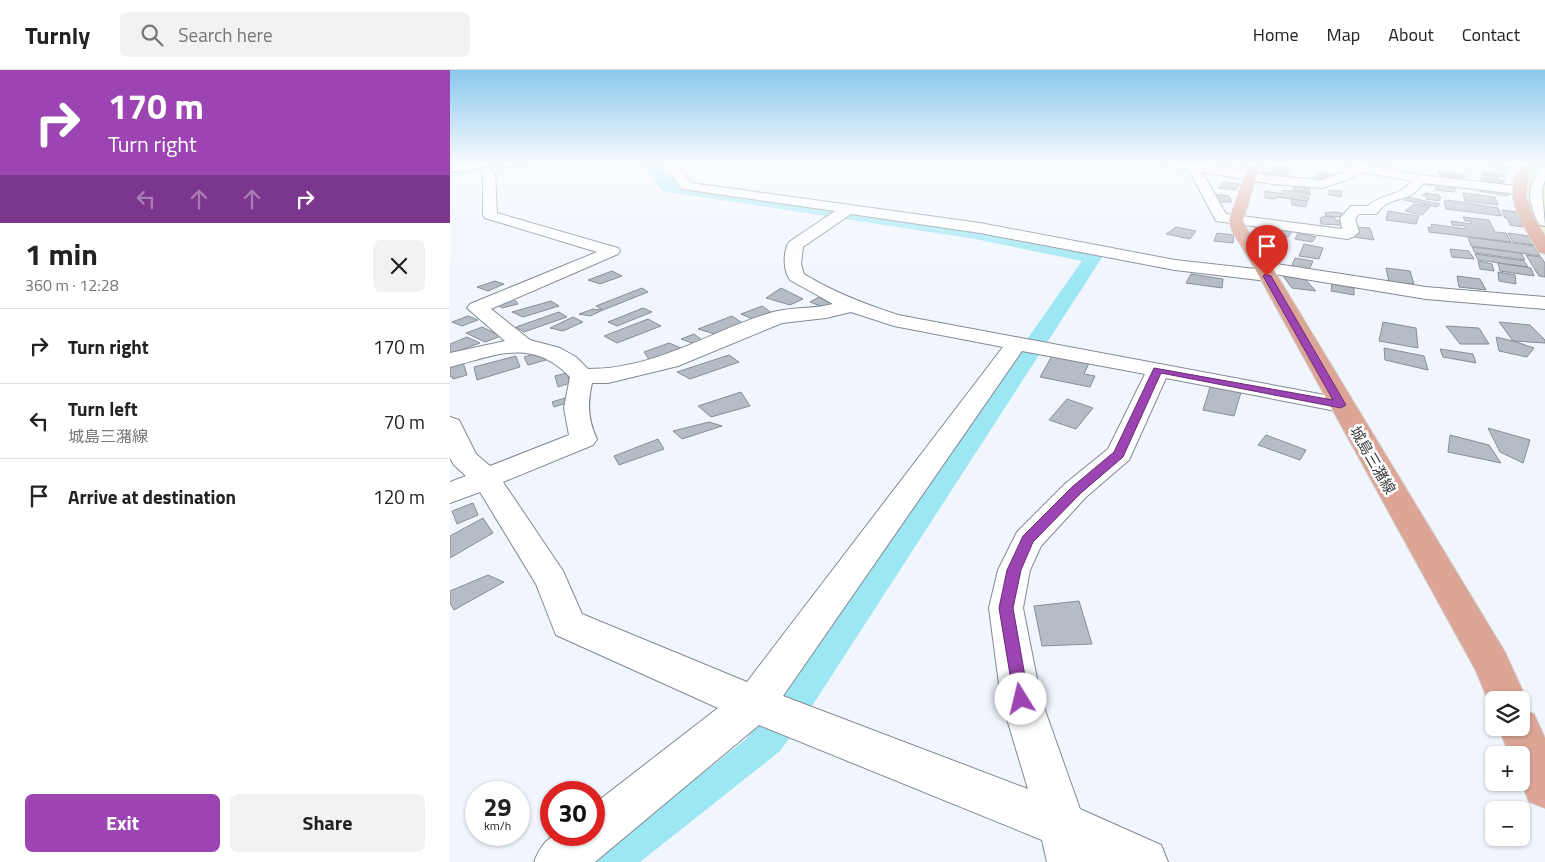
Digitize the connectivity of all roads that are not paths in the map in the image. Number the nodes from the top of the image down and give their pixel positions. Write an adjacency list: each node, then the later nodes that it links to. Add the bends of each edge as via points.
1 (489, 200): 15 (street, via 490,216 612,251 477,308)
2 (785, 200): 8 (street)
3 (1211, 200): 9 (street, via 1221,218)
4 (1242, 200): 9 (main road)
5 (1387, 200): 9 (street, via 1371,211 1356,209 1347,218 1351,232 1348,234)
6 (1521, 200): 11 (main road)
7 (1535, 200): 10 (street)
8 (848, 209): 12 (street, via 980,228 1175,265); 14 (street, via 795,245 793,264 796,276)
9 (1236, 220): 12 (main road, 城島三潴線)
10 (1545, 222)
11 (1545, 249)
12 (1265, 271): 13 (street, via 1426,292); 20 (main road, 城島三潴線)
13 (1545, 303)
14 (850, 306): 16 (street, via 894,320); 19 (street, via 778,317 645,368 608,376)
15 (522, 344): 17 (street); 19 (street, via 565,358)
16 (1029, 345): 18 (street); 25 (street)
17 (450, 360)
18 (1158, 370): 20 (street); 29 (street, via 1119,454 1076,490 1028,540 1014,570 1006,608 1021,699)
19 (582, 376): 22 (street, via 576,399 579,429 584,439)
20 (1341, 405): 24 (main road, 城島三潴線, via 1492,664)
21 (450, 425): 22 (street)
22 (467, 467): 23 (street); 25 (street, via 551,580 569,624)
23 (450, 493)
24 (1503, 691)
25 (758, 705): 28 (street); 29 (street, via 812,726)
26 (1523, 736): 27 (main road)
27 (1545, 786)
28 (605, 825)
29 (1067, 843): 32 (street)
30 (578, 846): 31 (street)
31 (558, 862)
32 (1144, 862)

